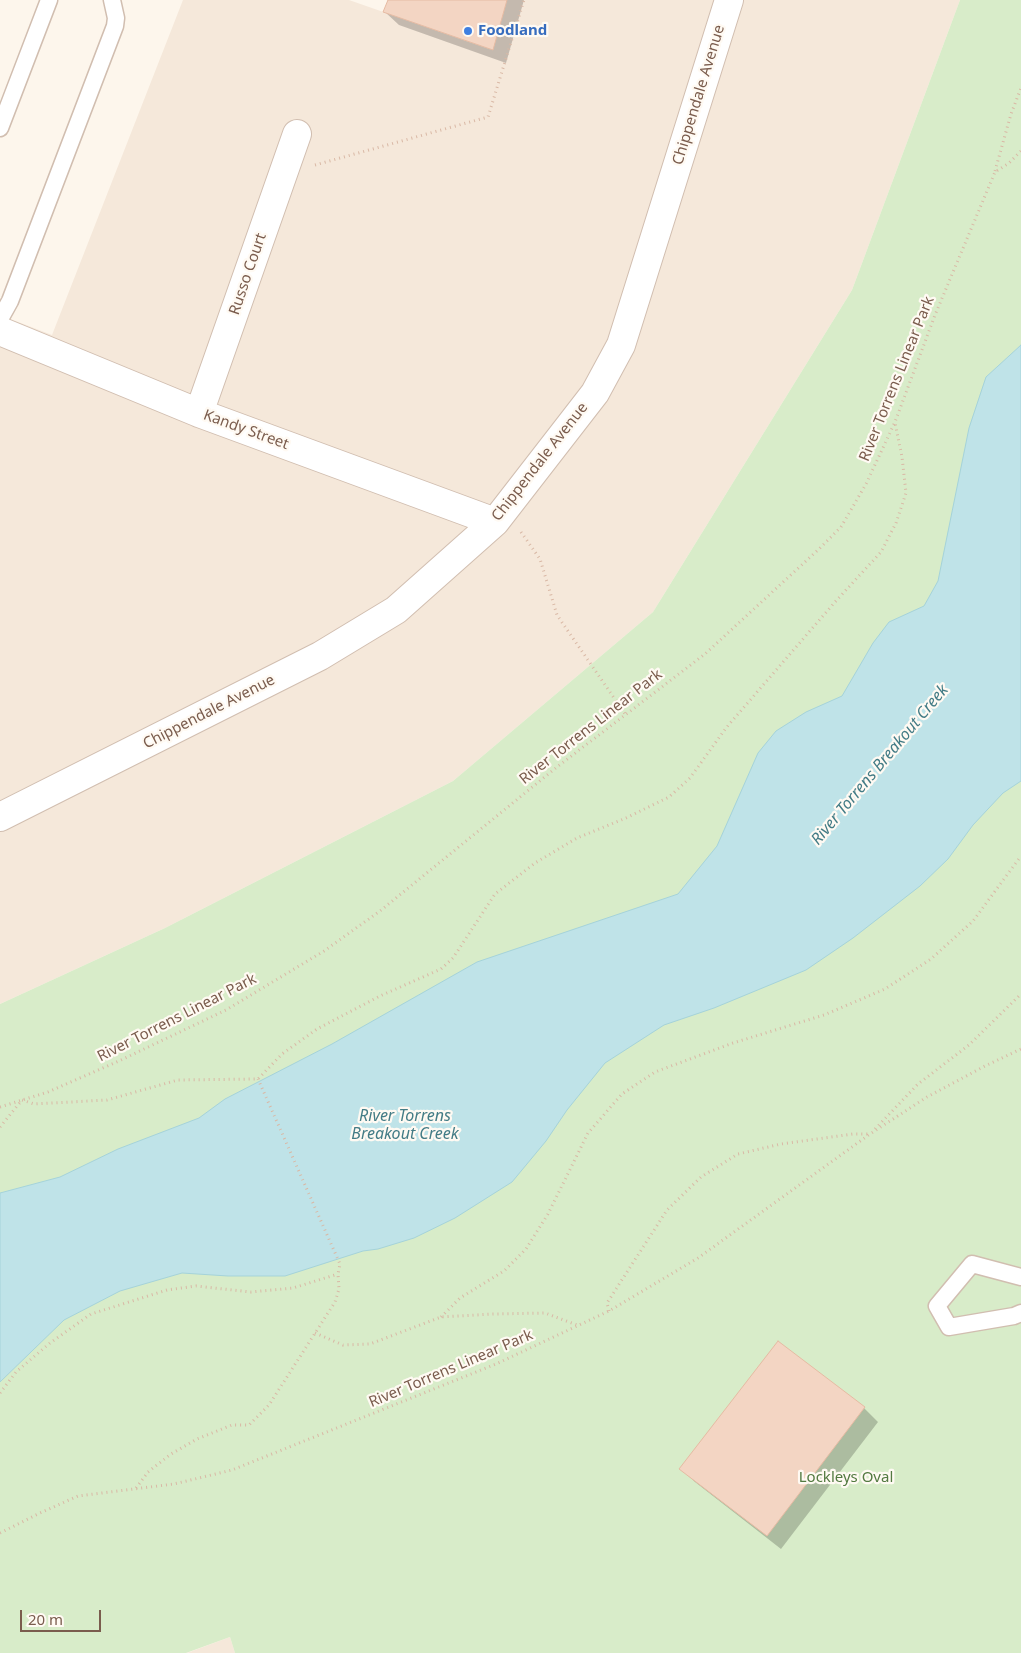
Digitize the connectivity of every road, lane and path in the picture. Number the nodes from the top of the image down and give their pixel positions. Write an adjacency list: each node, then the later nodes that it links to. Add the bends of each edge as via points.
1 (49, 0): 6 (lane)
2 (112, 0): 11 (lane, via 115,26 10,301)
3 (524, 0): 10 (path, via 488,117)
4 (729, 0): 15 (street, Chippendale Avenue, via 621,345 595,393)
5 (1021, 88): 9 (path, River Torrens Linear Park)
6 (0, 128)
7 (296, 134): 10 (street, Russo Court)
8 (1021, 151): 9 (path)
9 (994, 172): 14 (path, River Torrens Linear Park)
10 (283, 173): 13 (street, Russo Court)
11 (0, 319)
12 (0, 332): 13 (street, Kandy Street)
13 (199, 413): 15 (street, Kandy Street)
14 (895, 422): 16 (path, River Torrens Linear Park, via 866,484 840,527 704,654); 21 (path, via 906,493 881,552 726,728 690,778 669,797 577,838 535,863 495,894 453,958 441,968 317,1029 282,1054)
15 (500, 515): 16 (path, via 540,559 557,615); 17 (street, Chippendale Avenue, via 396,610 320,656)
16 (625, 714): 22 (path, River Torrens Linear Park, via 380,911 324,952 226,1010 121,1060)
17 (0, 817)
18 (1021, 856): 30 (path, via 973,921 931,959 885,989 824,1015 733,1043 655,1072 622,1094 588,1133 548,1214 526,1249 504,1272 460,1298)
19 (1021, 994): 25 (path, River Torrens Linear Park, via 969,1045 918,1084)
20 (1021, 1049): 25 (path, River Torrens Linear Park, via 927,1097)
21 (258, 1079): 22 (path, via 178,1080 107,1100 34,1104); 26 (path, via 340,1264)
22 (22, 1100): 23 (path, River Torrens Linear Park); 24 (path)
23 (0, 1107)
24 (0, 1127)
25 (870, 1134): 28 (path, River Torrens Linear Park, via 698,1258); 28 (path, via 781,1144 738,1154 701,1178 667,1210 606,1302)
26 (338, 1274): 32 (path, via 339,1289 335,1302); 33 (path, via 293,1288 251,1292 196,1286 167,1290 91,1314 16,1372)
27 (1021, 1277): 29 (lane, via 972,1264 937,1306 949,1327)
28 (609, 1311): 31 (path, River Torrens Linear Park)
29 (1021, 1313)
30 (442, 1317): 31 (path, via 545,1314); 32 (path, via 370,1344 343,1345)
31 (578, 1326): 34 (path, River Torrens Linear Park, via 496,1364 232,1470)
32 (315, 1333): 34 (path, via 269,1405 249,1425 232,1425 197,1439 148,1472)
33 (0, 1392)
34 (136, 1489): 35 (path, River Torrens Linear Park, via 78,1496)
35 (0, 1533)

